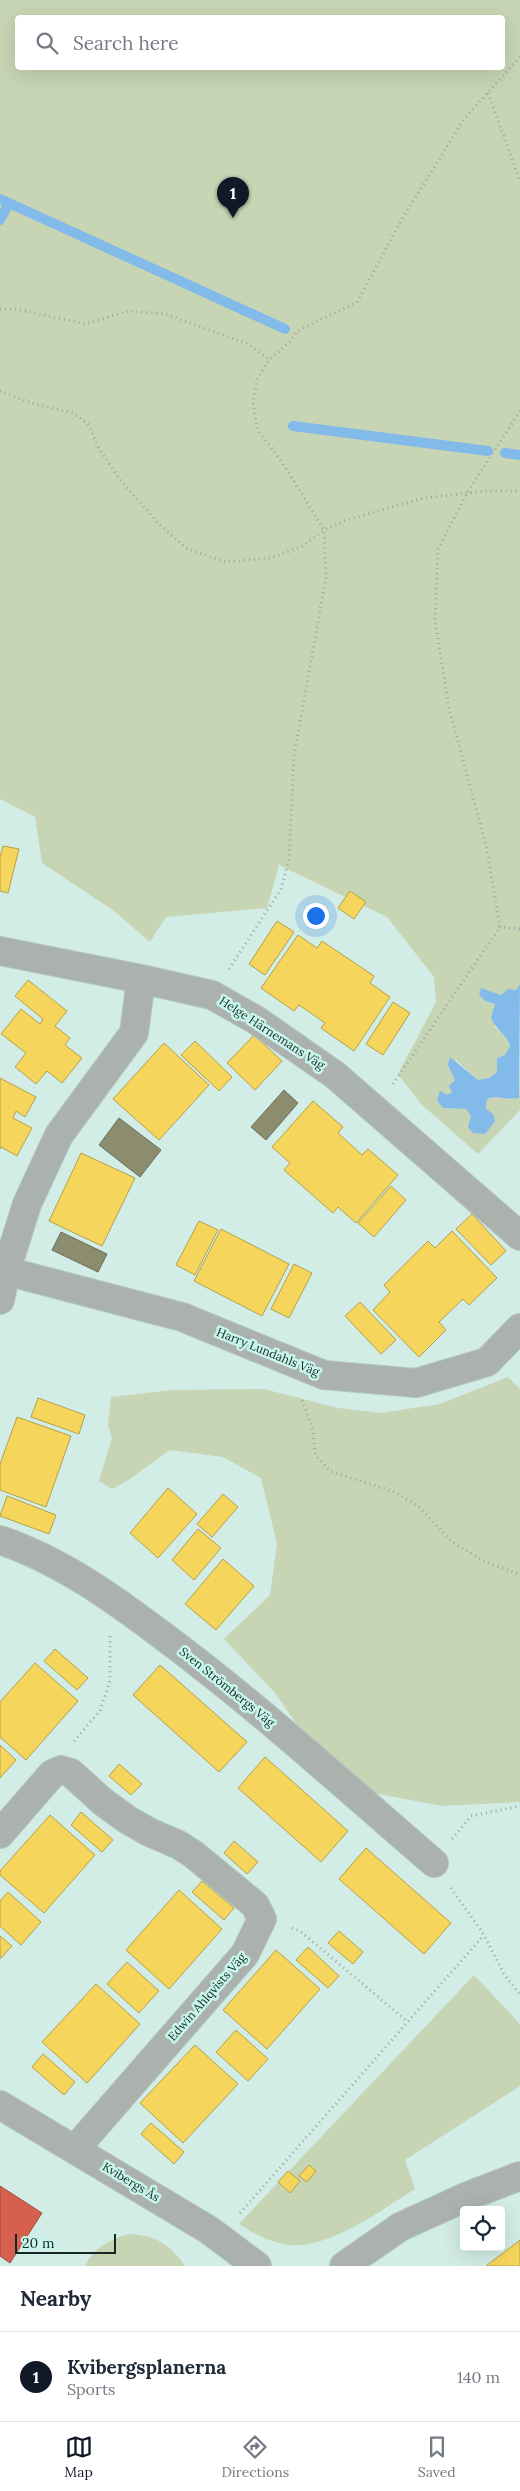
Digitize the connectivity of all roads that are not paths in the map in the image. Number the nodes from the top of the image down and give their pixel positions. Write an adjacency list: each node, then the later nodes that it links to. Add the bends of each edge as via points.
1 (0, 951): 2 (street, Helge Härnemans Väg)
2 (141, 980): 3 (street, Helge Härnemans Väg, via 212,994 256,1020 335,1075); 4 (street, via 134,1033 59,1135 27,1204)
3 (520, 1236)
4 (6, 1271): 5 (street); 6 (street, Harry Lundahls Väg, via 182,1317 324,1376 416,1383 487,1362)
5 (0, 1300)
6 (520, 1328)
7 (0, 1540): 9 (street, Sven Strömbergs Väg, via 29,1550 122,1605 240,1694)
8 (0, 1834): 11 (street, Edwin Ahlqvists Väg, via 52,1774 60,1770 71,1773 128,1820 193,1854 255,1905 262,1919 245,1954)
9 (434, 1863)
10 (0, 2105): 11 (street, Kvibergs Ås)
11 (76, 2148): 13 (street, Kvibergs Ås, via 209,2230)
12 (520, 2176): 14 (street, via 400,2228)
13 (257, 2266)
14 (344, 2266)

